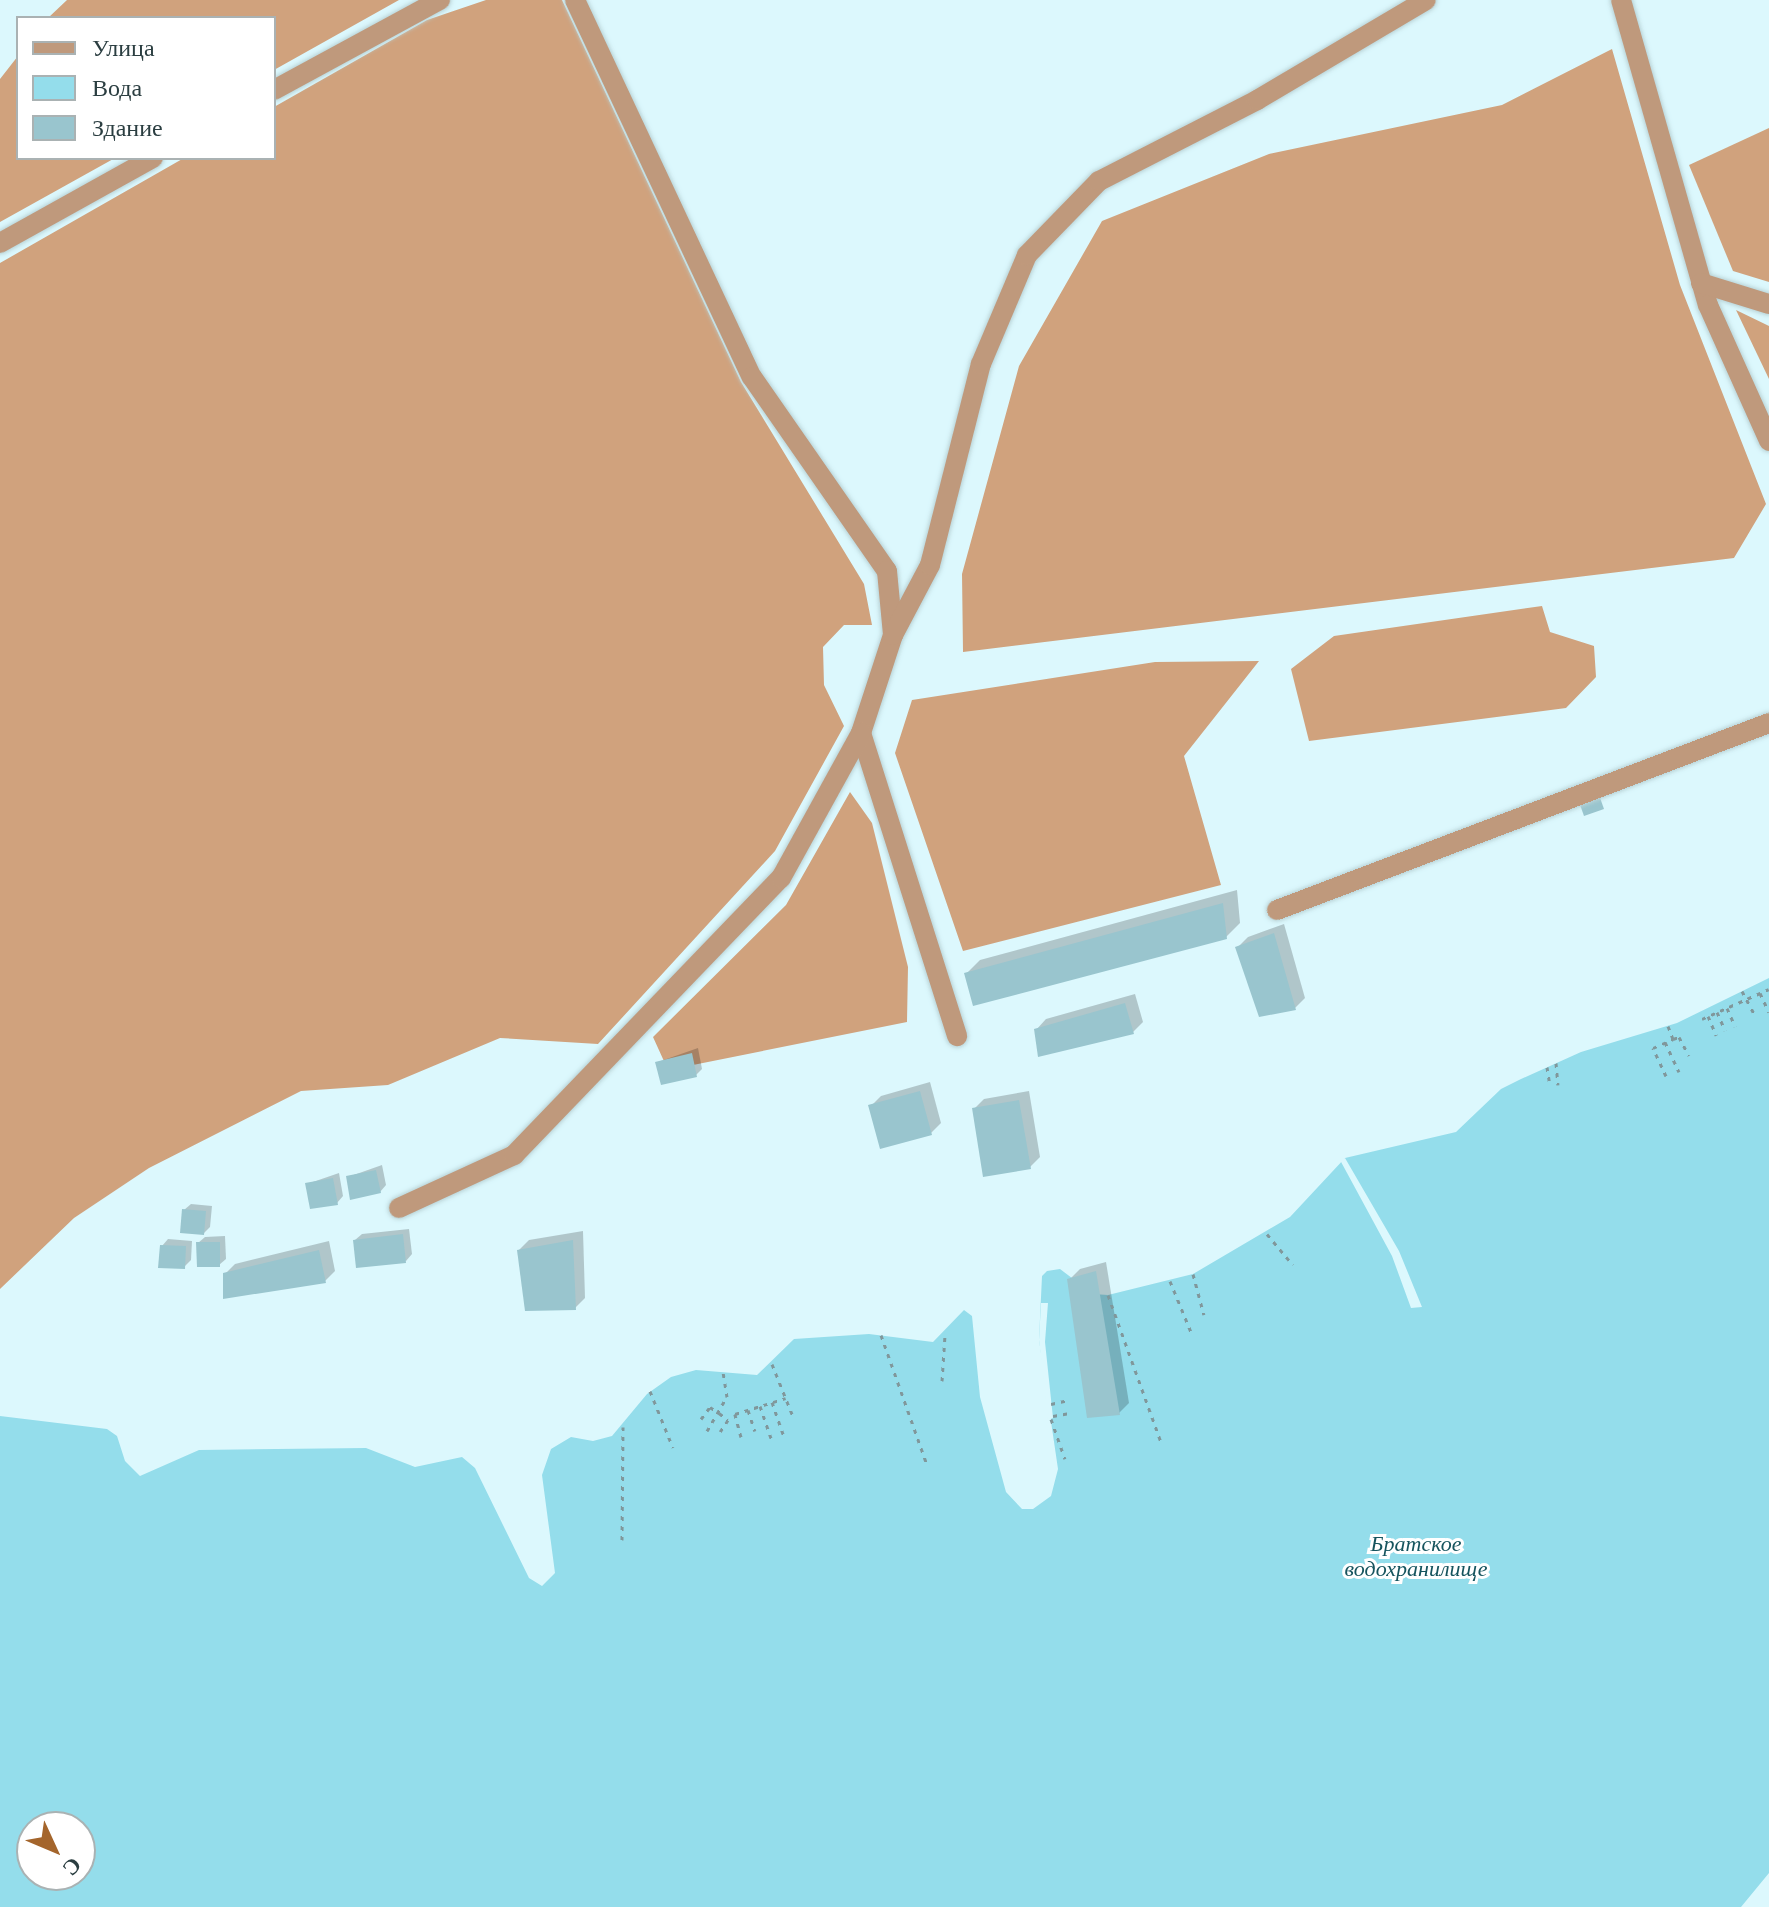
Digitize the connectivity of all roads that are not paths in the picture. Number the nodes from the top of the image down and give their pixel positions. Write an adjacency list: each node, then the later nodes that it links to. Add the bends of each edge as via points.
1 (440, 0): 5 (street)
2 (575, 0): 11 (street, via 752,377 887,571)
3 (1426, 0): 11 (street, via 1257,100 1099,181 1027,255 981,364 930,565)
4 (1621, 0): 8 (street)
5 (276, 89)
6 (149, 160): 7 (street)
7 (0, 243)
8 (1701, 283): 9 (street); 10 (street)
9 (1769, 304)
10 (1769, 441)
11 (893, 635): 13 (street)
12 (1769, 723): 14 (street)
13 (861, 733): 15 (street); 16 (street, via 781,878 514,1155)
14 (1277, 910)
15 (957, 1036)
16 (399, 1208)

